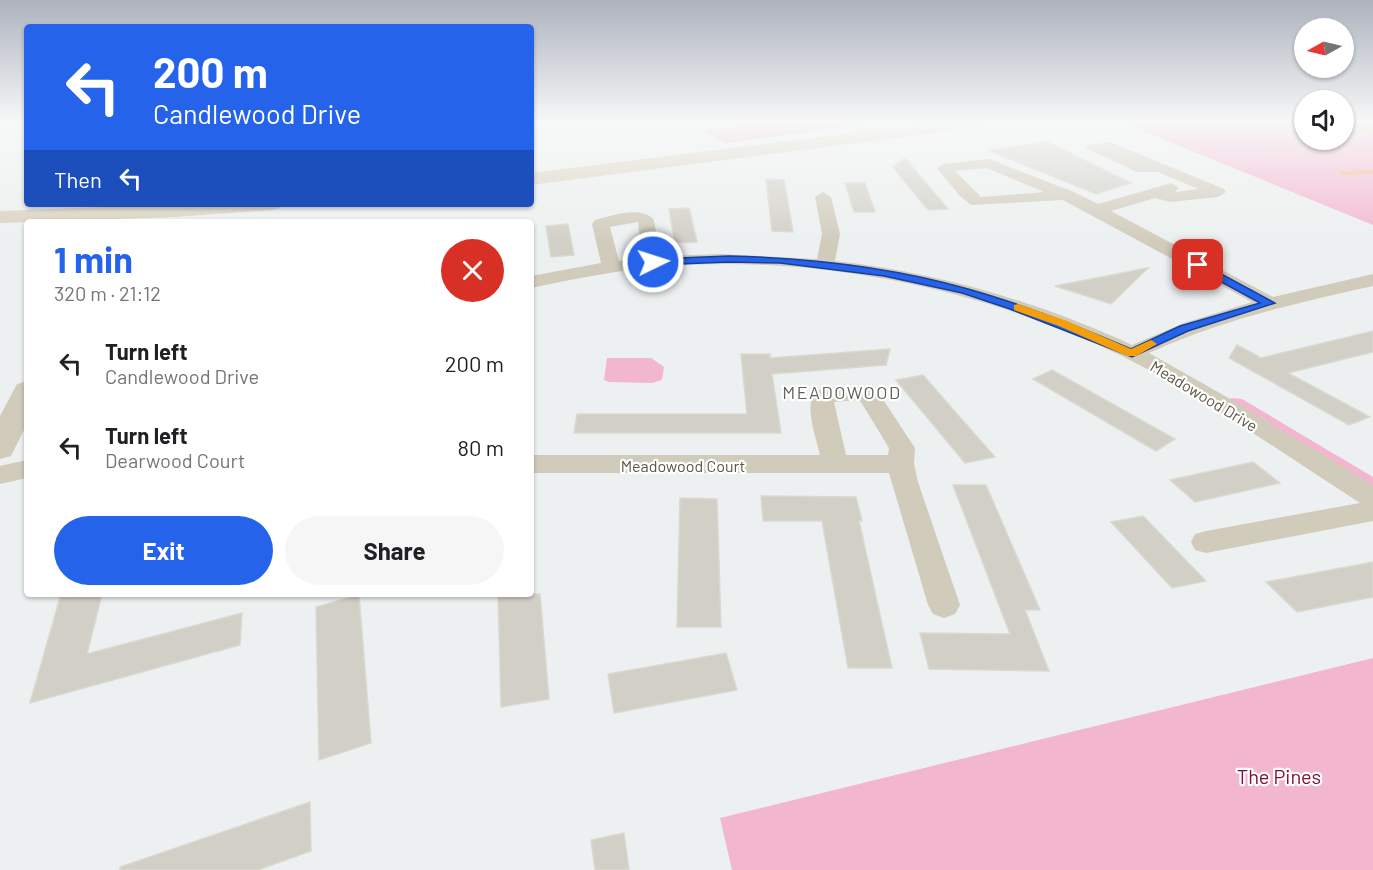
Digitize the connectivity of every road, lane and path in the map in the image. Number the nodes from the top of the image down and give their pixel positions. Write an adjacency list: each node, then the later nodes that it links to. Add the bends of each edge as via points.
1 (660, 163): 3 (main road)
2 (1159, 167): 4 (street)
3 (534, 179)
4 (1192, 182): 5 (street); 5 (street, via 1218,192 1170,197)
5 (1156, 193): 12 (street)
6 (1068, 195): 6 (street, via 989,163 944,168 978,202); 12 (street)
7 (823, 197): 19 (street, via 831,234)
8 (52, 207): 15 (main road)
9 (160, 207): 13 (main road)
10 (229, 207): 11 (main road)
11 (200, 209): 13 (main road); 16 (main road)
12 (1097, 210): 25 (street)
13 (175, 211): 14 (main road)
14 (108, 213): 15 (main road)
15 (2, 217): 17 (main road)
16 (162, 219)
17 (24, 220)
18 (653, 262): 19 (street, Meadowood Drive, via 745,258); 20 (street, Meadowood Drive); 20 (street, via 646,220 640,217 601,224)
19 (825, 264): 26 (street, Meadowood Drive, via 964,291 1063,324)
20 (611, 267): 22 (street, Meadowood Drive)
21 (1373, 280): 23 (street)
22 (534, 281)
23 (1347, 286): 24 (street); 25 (street)
24 (1373, 298)
25 (1269, 303): 26 (street, via 1184,328)
26 (1132, 353): 34 (street, Meadowood Drive)
27 (24, 397): 28 (street)
28 (0, 449)
29 (534, 464): 31 (street, Meadowood Court)
30 (901, 464): 31 (street, Meadowood Court); 31 (street, via 902,448 870,397 861,393 823,395); 37 (street)
31 (835, 465)
32 (24, 470): 33 (street)
33 (0, 475)
34 (1373, 498)
35 (1373, 511): 36 (street)
36 (1206, 542)
37 (944, 605)

